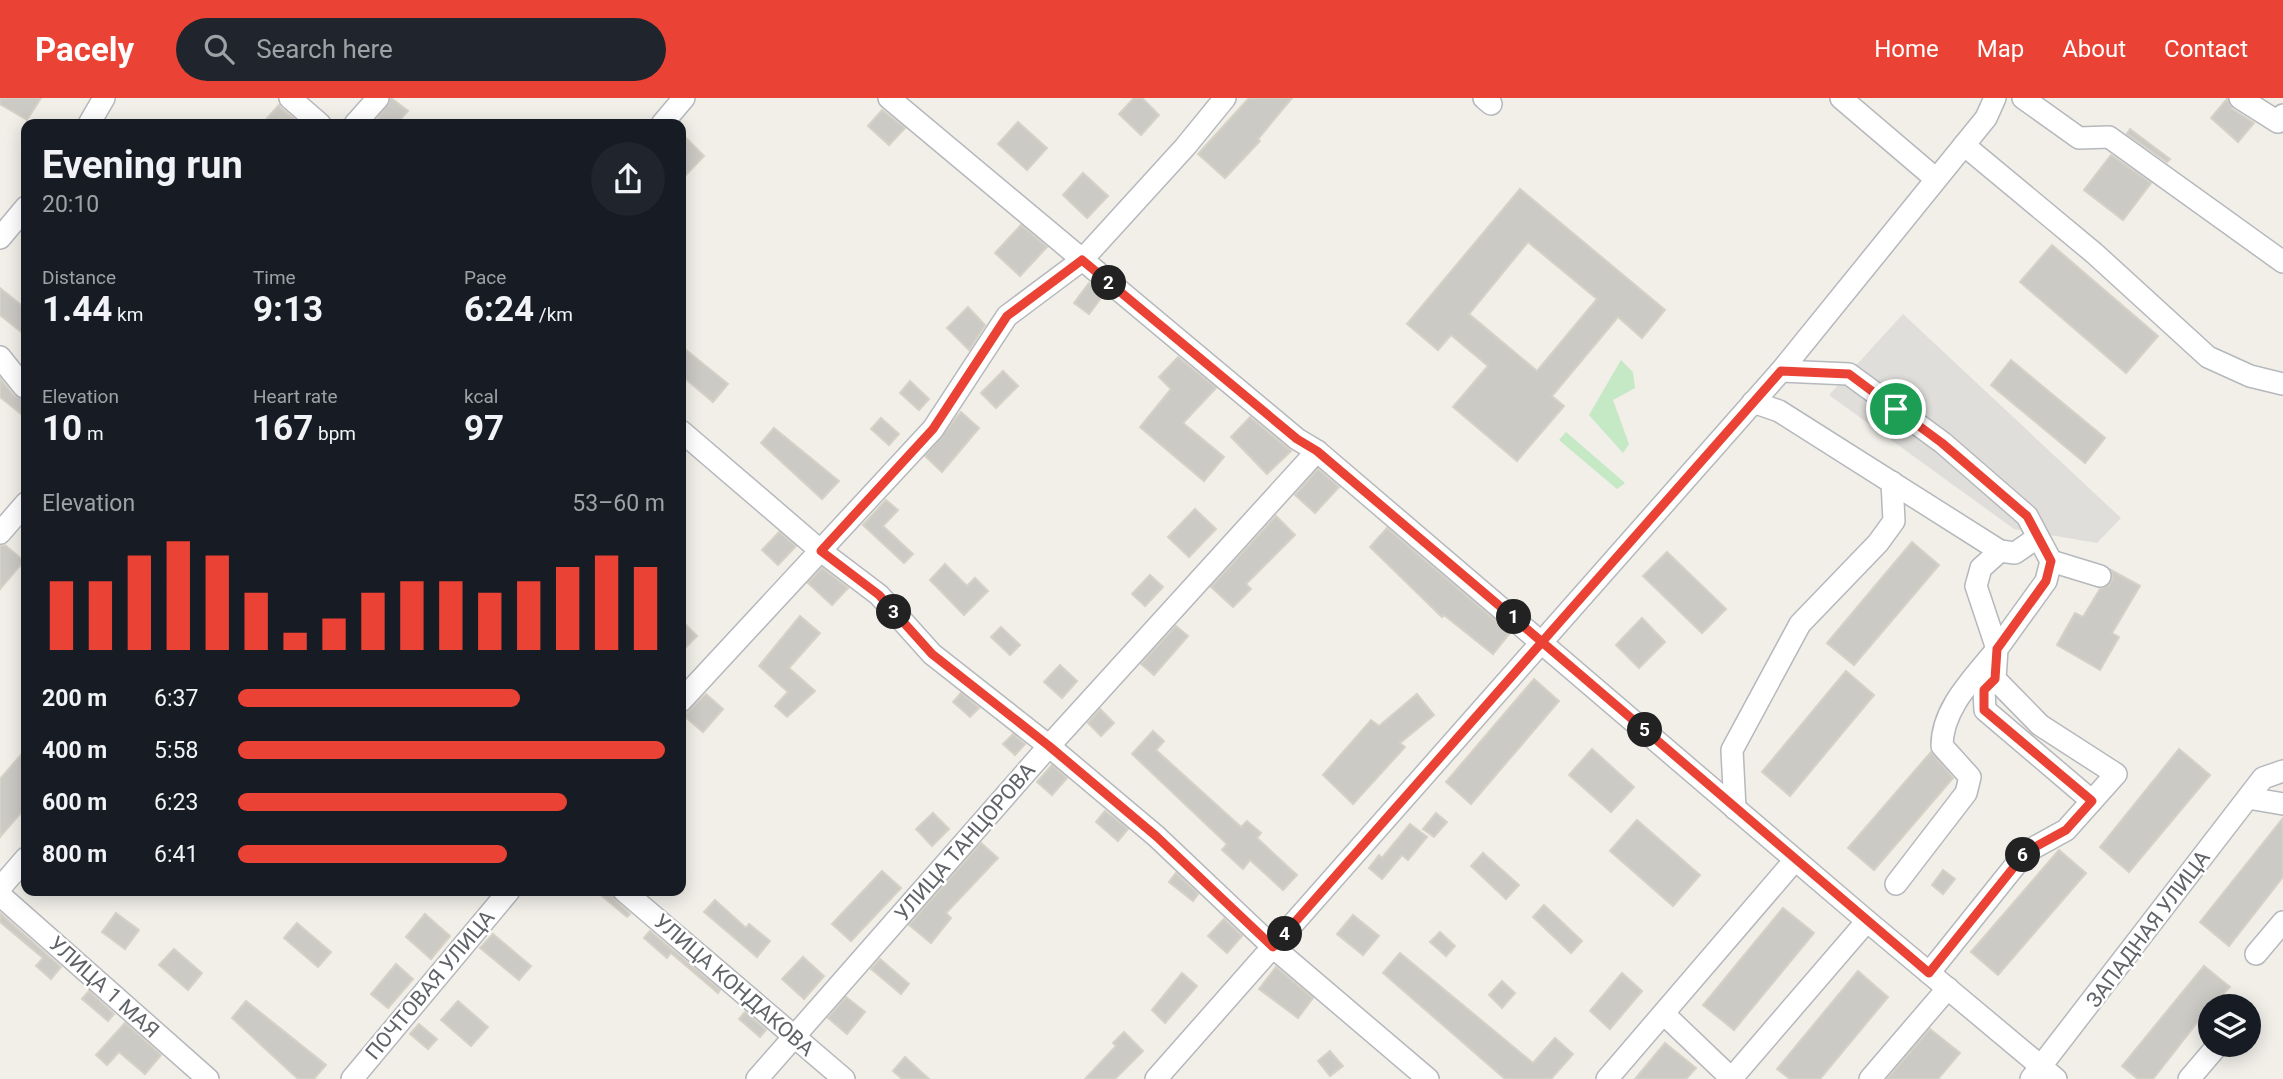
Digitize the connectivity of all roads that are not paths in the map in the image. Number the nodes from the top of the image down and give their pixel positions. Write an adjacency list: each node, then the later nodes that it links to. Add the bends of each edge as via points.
1 (104, 98): 12 (street)
2 (290, 98): 13 (street)
3 (378, 98): 14 (street)
4 (684, 98): 15 (street)
5 (889, 98): 20 (street)
6 (1225, 98): 20 (street)
7 (1840, 98): 17 (street)
8 (1995, 98): 16 (street)
9 (2023, 98): 21 (street, via 2079,138 2109,137)
10 (2240, 98): 11 (street, via 2278,122)
11 (2283, 115)
12 (92, 119)
13 (314, 119)
14 (359, 119)
15 (666, 119)
16 (1964, 145): 17 (street); 27 (street, via 2094,253 2208,357 2250,376)
17 (1936, 179): 24 (street)
18 (21, 213): 19 (street)
19 (0, 238)
20 (1082, 260): 30 (street); 35 (street, via 1007,316 933,429)
21 (2283, 262)
22 (0, 357): 25 (street)
23 (0, 366): 26 (street)
24 (1781, 371): 28 (street); 34 (street, via 1849,374 1942,443 2027,516)
25 (21, 383)
26 (21, 384)
27 (2283, 384)
28 (1753, 402): 31 (street, via 1779,411); 39 (street)
29 (686, 435): 35 (street)
30 (1317, 451): 39 (street); 43 (street, УЛИЦА ТАНЦОРОВА)
31 (1892, 482): 36 (street); 48 (street, via 1894,521 1800,624 1732,750)
32 (21, 509): 33 (street)
33 (0, 533)
34 (2038, 537): 36 (street, via 2015,553); 37 (street)
35 (821, 551): 42 (street); 43 (street, via 879,595 932,654)
36 (2000, 551): 40 (street, via 1981,568 1976,586)
37 (2051, 561): 38 (street); 40 (street, via 2046,581)
38 (2100, 576)
39 (1542, 642): 48 (street); 58 (street)
40 (1997, 649): 41 (street); 51 (street, via 1942,727 1942,746 1970,777 1966,793)
41 (1995, 679): 46 (street, via 1984,690 1984,710); 46 (street, via 2040,726 2116,774)
42 (686, 696)
43 (1049, 746): 58 (street, via 1156,836); 63 (street, УЛИЦА ТАНЦОРОВА)
44 (2273, 774): 45 (street, ЗАПАДНАЯ УЛИЦА)
45 (2248, 798): 47 (street); 65 (street, ЗАПАДНАЯ УЛИЦА)
46 (2092, 801): 60 (street, via 2066,830 2026,852)
47 (2283, 804)
48 (1735, 809): 49 (street)
49 (1795, 860): 56 (street); 62 (street)
50 (21, 864): 52 (street)
51 (1896, 884)
52 (0, 888)
53 (0, 895): 66 (street, УЛИЦА 1 МАЯ)
54 (505, 896): 67 (street, ПОЧТОВАЯ УЛИЦА)
55 (630, 896): 63 (street, УЛИЦА КОНДАКОВА)
56 (1867, 921): 60 (street); 73 (street)
57 (2283, 922): 59 (street)
58 (1273, 947): 70 (street); 71 (street)
59 (2256, 954)
60 (1929, 973): 61 (street)
61 (1948, 988): 65 (street); 74 (street)
62 (1665, 1015): 72 (street); 73 (street)
63 (793, 1037): 68 (street, УЛИЦА ТАНЦОРОВА); 69 (street, УЛИЦА КОНДАКОВА)
64 (2208, 1057): 75 (street)
65 (2043, 1075)
66 (208, 1079)
67 (352, 1079)
68 (757, 1079)
69 (844, 1079)
70 (1156, 1079)
71 (1428, 1079)
72 (1607, 1079)
73 (1732, 1079)
74 (1870, 1079)
75 (2189, 1079)

